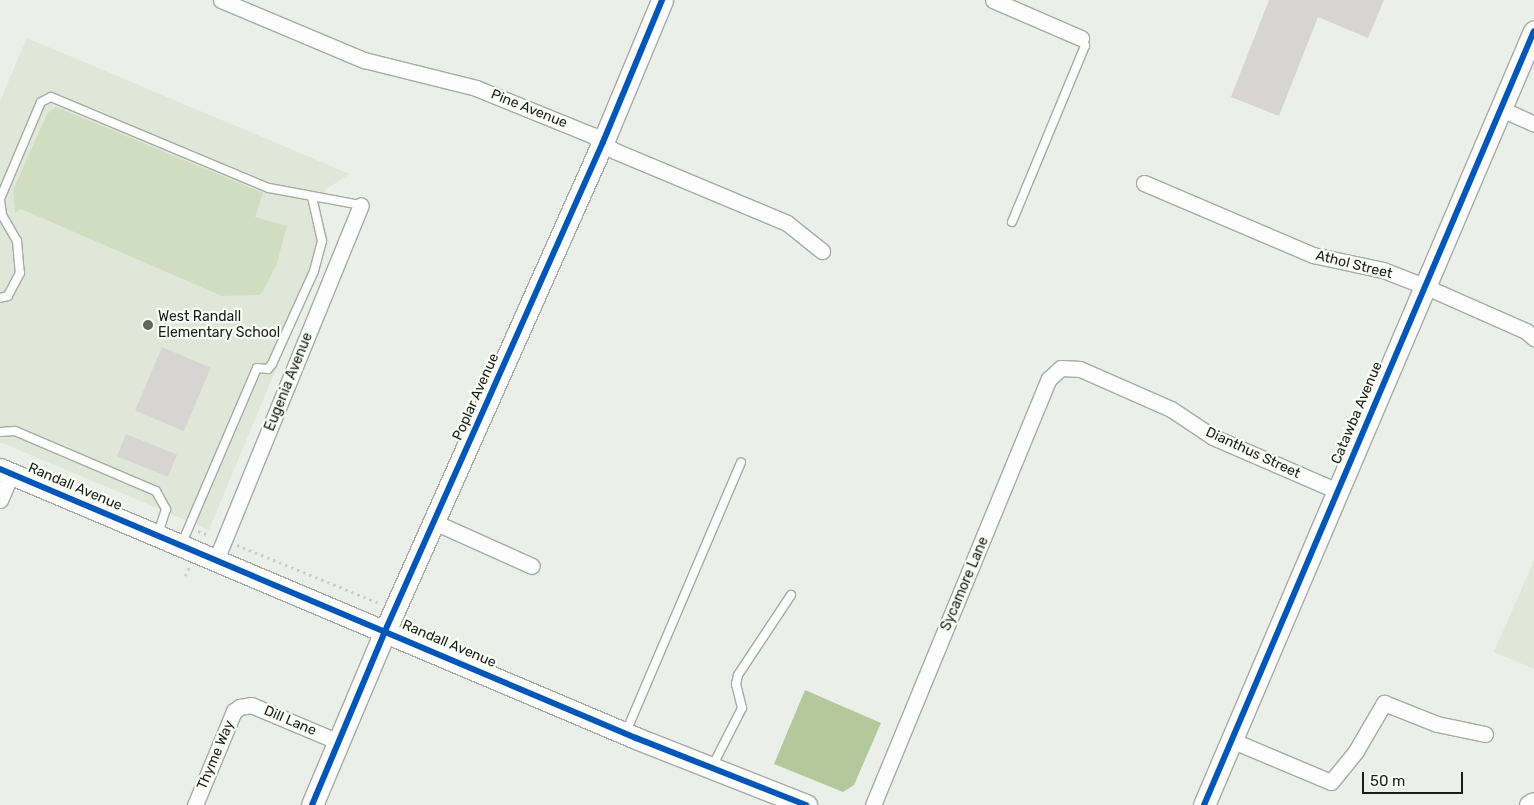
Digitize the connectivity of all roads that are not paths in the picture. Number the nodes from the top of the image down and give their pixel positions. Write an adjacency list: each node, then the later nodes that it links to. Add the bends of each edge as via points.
1 (221, 0): 8 (street, Pine Avenue, via 364,60 476,88)
2 (662, 0): 8 (street, Poplar Avenue)
3 (994, 0): 5 (street)
4 (1534, 31): 6 (street, Catawba Avenue)
5 (1081, 38): 13 (lane, via 1085,46)
6 (1501, 109): 7 (street); 15 (street, Catawba Avenue)
7 (1534, 124)
8 (603, 142): 14 (street, Pine Avenue, via 615,151 787,223); 24 (street, Poplar Avenue)
9 (1144, 183): 15 (street, Athol Street, via 1313,255 1383,270)
10 (312, 197): 11 (lane, via 269,188 51,96 41,102); 12 (lane); 26 (lane, via 322,241 314,271 272,364 268,369 257,368)
11 (0, 199): 16 (lane, via 2,215 17,241 20,273 8,296)
12 (361, 204): 27 (street, Eugenia Avenue)
13 (1012, 222)
14 (822, 251)
15 (1424, 286): 17 (street, Athol Street, via 1526,331); 22 (street, Catawba Avenue)
16 (0, 298)
17 (1534, 338)
18 (1061, 368): 22 (street, Dianthus Street, via 1080,368 1171,409 1213,437); 41 (street, Sycamore Lane, via 1049,379)
19 (0, 432): 25 (lane, via 16,431 156,491 166,509)
20 (740, 462): 32 (lane)
21 (6, 471): 23 (street); 25 (street, Randall Avenue)
22 (1338, 491): 34 (street, Catawba Avenue)
23 (0, 500)
24 (434, 522): 28 (street); 30 (street, Poplar Avenue)
25 (158, 535): 26 (street, Randall Avenue)
26 (181, 545): 27 (street, Randall Avenue)
27 (216, 560): 30 (street, Randall Avenue)
28 (532, 566)
29 (791, 595): 36 (lane, via 738,674 736,684 742,708)
30 (385, 631): 32 (street, Randall Avenue); 35 (street, Poplar Avenue)
31 (240, 707): 35 (street, Dill Lane, via 251,705); 38 (street, Thyme Way, via 234,712)
32 (626, 734): 36 (street, Randall Avenue)
33 (1486, 734): 34 (street, via 1436,724 1384,703 1356,751 1331,782)
34 (1231, 740): 42 (street, Catawba Avenue)
35 (339, 742): 39 (street, Poplar Avenue)
36 (711, 769): 40 (street, Randall Avenue)
37 (1534, 804): 43 (street)
38 (195, 805)
39 (312, 805)
40 (806, 805)
41 (872, 805)
42 (1204, 805)
43 (1530, 805)

